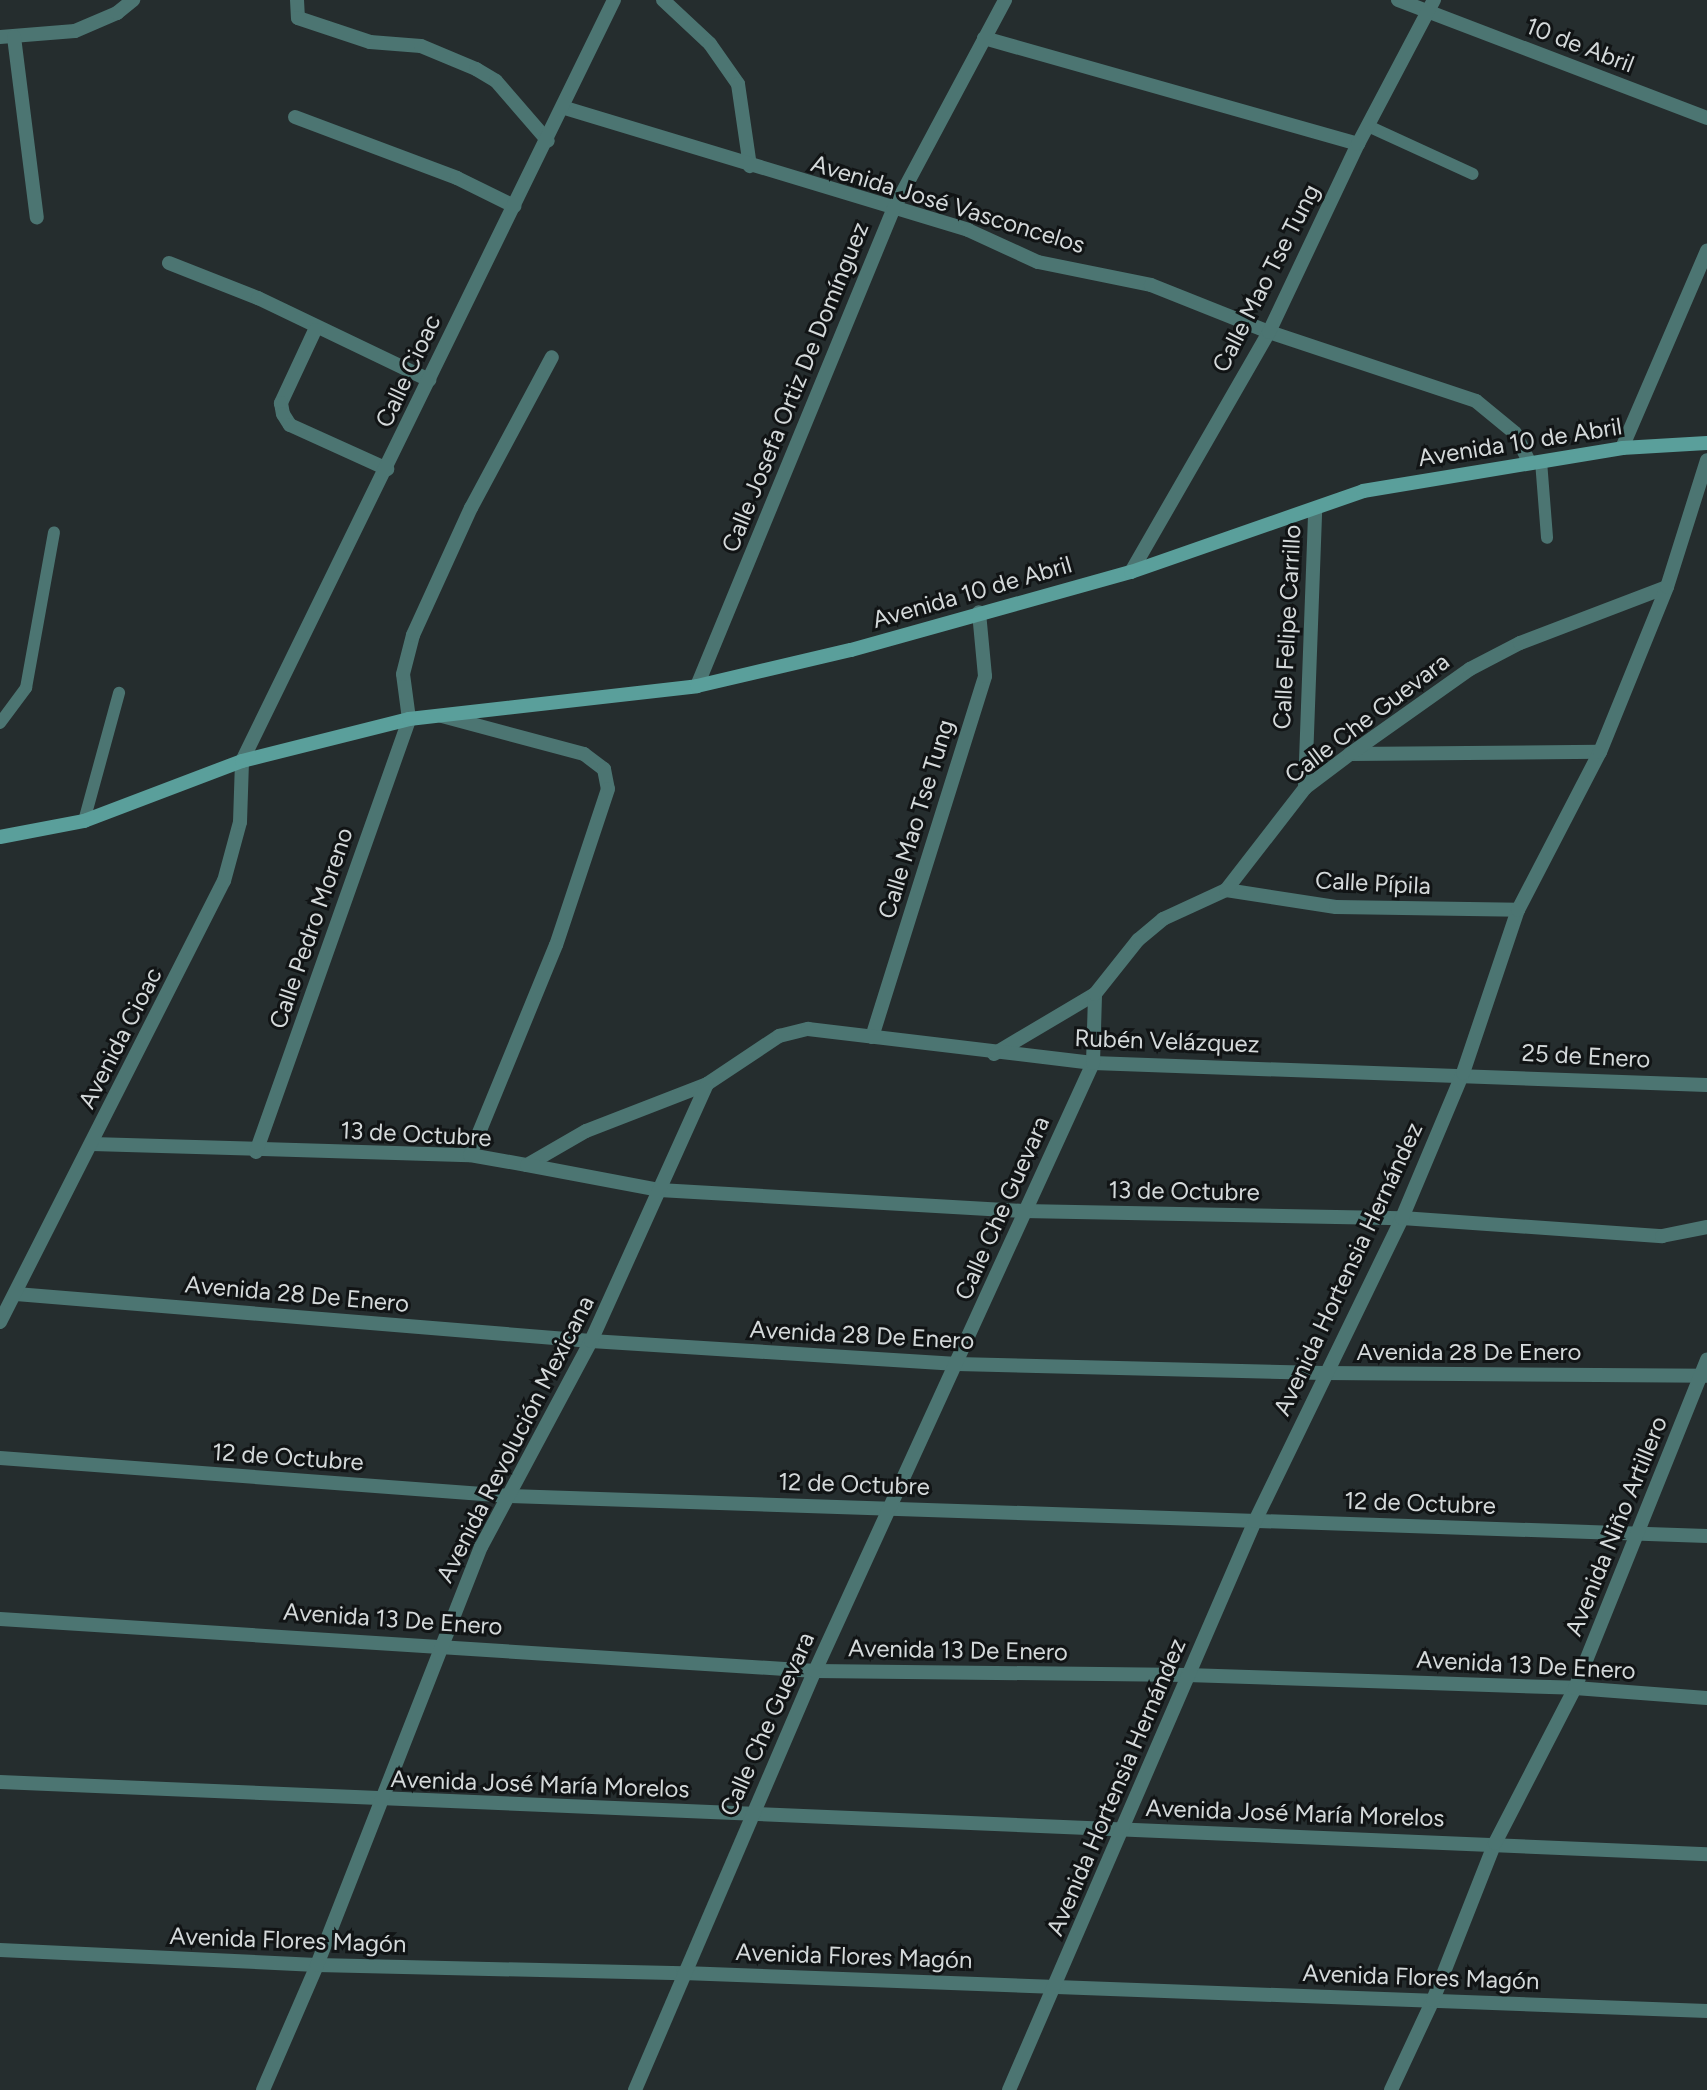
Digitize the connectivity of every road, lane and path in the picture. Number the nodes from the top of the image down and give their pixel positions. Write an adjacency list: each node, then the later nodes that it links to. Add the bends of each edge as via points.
1 (133, 0): 8 (street, via 117,13 75,32)
2 (614, 0): 10 (street, Calle Cioac)
3 (663, 0): 16 (street, via 710,44 738,84)
4 (1005, 0): 9 (street, Calle Josefa Ortiz De Domínguez)
5 (1398, 0): 7 (street, 10 de Abril)
6 (296, 5): 14 (street, via 298,18 370,42 401,42 452,56 496,81)
7 (1432, 6): 12 (street, 10 de Abril); 13 (street, Calle Mao Tse Tung)
8 (7, 37): 20 (street)
9 (984, 38): 15 (street); 19 (street, Calle Josefa Ortiz De Domínguez)
10 (565, 108): 14 (street, Calle Cioac); 16 (street, Avenida José Vasconcelos)
11 (295, 117): 18 (street, via 457,178)
12 (1707, 118)
13 (1368, 126): 15 (street, Calle Mao Tse Tung); 17 (lane)
14 (548, 141): 18 (street, Calle Cioac)
15 (1358, 144): 24 (street, Calle Mao Tse Tung)
16 (750, 166): 19 (street, Avenida José Vasconcelos)
17 (1473, 174)
18 (514, 206): 26 (street, Calle Cioac)
19 (893, 210): 24 (street, Avenida José Vasconcelos, via 968,230 1038,262 1151,285); 38 (street, Calle Josefa Ortiz De Domínguez)
20 (37, 218)
21 (1707, 251): 28 (street)
22 (169, 263): 23 (street, via 258,298)
23 (315, 330): 26 (street); 31 (street, via 281,403 283,414 290,425)
24 (1269, 332): 30 (street, Avenida José Vasconcelos, via 1476,401 1515,433); 35 (street, Calle Mao Tse Tung)
25 (552, 357): 41 (street, via 466,520 413,635 402,674)
26 (429, 380): 31 (street, Calle Cioac)
27 (1707, 443): 28 (street, Avenida 10 de Abril)
28 (1622, 448): 30 (street, Avenida 10 de Abril)
29 (1707, 460): 36 (street, Avenida Hortensia Hernández)
30 (1535, 461): 32 (street, Avenida 10 de Abril, via 1363,491); 34 (lane)
31 (387, 469): 45 (street, Calle Cioac)
32 (1315, 511): 35 (street, Avenida 10 de Abril); 46 (street, Calle Felipe Carrillo)
33 (54, 532): 42 (lane, via 26,688)
34 (1547, 538)
35 (1131, 572): 37 (street, Avenida 10 de Abril)
36 (1667, 587): 43 (street, Avenida Hortensia Hernández); 44 (street, Calle Che Guevara, via 1520,643 1470,669)
37 (979, 612): 38 (street, Avenida 10 de Abril, via 851,650); 52 (street, Calle Mao Tse Tung, via 985,676)
38 (697, 686): 40 (street, Avenida 10 de Abril)
39 (119, 693): 47 (lane)
40 (442, 716): 41 (street, Avenida 10 de Abril); 60 (street, via 584,754 604,769 608,789 556,945)
41 (409, 719): 45 (street, Avenida 10 de Abril); 59 (street, Calle Pedro Moreno)
42 (0, 723)
43 (1600, 752): 44 (street); 50 (street, Avenida Hortensia Hernández)
44 (1350, 754): 46 (street, Calle Che Guevara)
45 (242, 761): 47 (street, Avenida 10 de Abril); 58 (street, Avenida Cioac, via 240,822 224,881)
46 (1305, 788): 49 (street, Calle Che Guevara)
47 (84, 821): 48 (street, Avenida 10 de Abril)
48 (0, 837)
49 (1226, 890): 50 (street, Calle Pípila, via 1336,907); 51 (street, Calle Che Guevara, via 1163,919 1138,940)
50 (1518, 911): 55 (street, Avenida Hortensia Hernández)
51 (1095, 994): 53 (street); 54 (street, Calle Che Guevara)
52 (872, 1037): 53 (street, Rubén Velázquez); 56 (street, via 808,1029 779,1036)
53 (994, 1054): 54 (street, Rubén Velázquez)
54 (1093, 1063): 55 (street, Rubén Velázquez); 63 (street, Calle Che Guevara)
55 (1463, 1073): 57 (street, 25 de Enero); 64 (street, Avenida Hortensia Hernández)
56 (706, 1084): 61 (street, via 586,1131); 62 (street, Avenida Revolución Mexicana)
57 (1707, 1085)
58 (92, 1144): 59 (street, 13 de Octubre); 66 (street, Avenida Cioac)
59 (256, 1152): 60 (street, 13 de Octubre)
60 (470, 1155): 61 (street, 13 de Octubre)
61 (527, 1165): 62 (street, 13 de Octubre)
62 (659, 1190): 63 (street, 13 de Octubre); 68 (street, Avenida Revolución Mexicana)
63 (1023, 1212): 64 (street, 13 de Octubre); 70 (street, Calle Che Guevara)
64 (1402, 1218): 65 (street, 13 de Octubre, via 1662,1236); 71 (street, Avenida Hortensia Hernández)
65 (1707, 1227)
66 (16, 1294): 67 (street, Avenida Cioac); 68 (street, Avenida 28 De Enero)
67 (0, 1322)
68 (591, 1341): 70 (street, Avenida 28 De Enero); 74 (street, Avenida Revolución Mexicana)
69 (1707, 1360): 72 (street, Avenida Niño Artillero)
70 (957, 1364): 71 (street, Avenida 28 De Enero); 75 (street, Calle Che Guevara)
71 (1323, 1373): 72 (street, Avenida 28 De Enero); 76 (street, Avenida Hortensia Hernández)
72 (1704, 1376): 77 (street, Avenida Niño Artillero)
73 (0, 1458): 74 (street, 12 de Octubre)
74 (510, 1496): 75 (street, 12 de Octubre); 80 (street, Avenida Revolución Mexicana, via 481,1547)
75 (891, 1508): 76 (street, 12 de Octubre); 81 (street, Calle Che Guevara)
76 (1255, 1521): 77 (street, 12 de Octubre); 82 (street, Avenida Hortensia Hernández)
77 (1642, 1532): 78 (street, 12 de Octubre); 83 (street, Avenida Niño Artillero)
78 (1707, 1536)
79 (0, 1619): 80 (street, Avenida 13 De Enero)
80 (441, 1645): 81 (street, Avenida 13 De Enero); 86 (street, Avenida Revolución Mexicana)
81 (815, 1671): 82 (street, Avenida 13 De Enero); 87 (street, Calle Che Guevara)
82 (1187, 1675): 83 (street, Avenida 13 De Enero); 88 (street, Avenida Hortensia Hernández)
83 (1575, 1688): 84 (street, Avenida 13 De Enero); 89 (street, Avenida Niño Artillero)
84 (1707, 1698)
85 (0, 1782): 86 (street, Avenida José María Morelos)
86 (380, 1800): 87 (street, Avenida José María Morelos); 92 (street, Avenida Revolución Mexicana)
87 (751, 1816): 88 (street, Avenida José María Morelos); 93 (street, Calle Che Guevara)
88 (1123, 1831): 89 (street, Avenida José María Morelos); 94 (street, Avenida Hortensia Hernández)
89 (1495, 1843): 90 (street, Avenida José María Morelos); 95 (street, Avenida Niño Artillero)
90 (1707, 1854)
91 (0, 1950): 92 (street, Avenida Flores Magón)
92 (317, 1965): 93 (street, Avenida Flores Magón); 97 (street, Avenida Revolución Mexicana)
93 (683, 1973): 94 (street, Avenida Flores Magón); 98 (street, Calle Che Guevara)
94 (1056, 1986): 95 (street, Avenida Flores Magón); 99 (street, Avenida Hortensia Hernández)
95 (1433, 2000): 96 (street, Avenida Flores Magón); 100 (street, Avenida Niño Artillero)
96 (1707, 2011)
97 (263, 2090)
98 (635, 2090)
99 (1009, 2090)
100 (1391, 2090)

